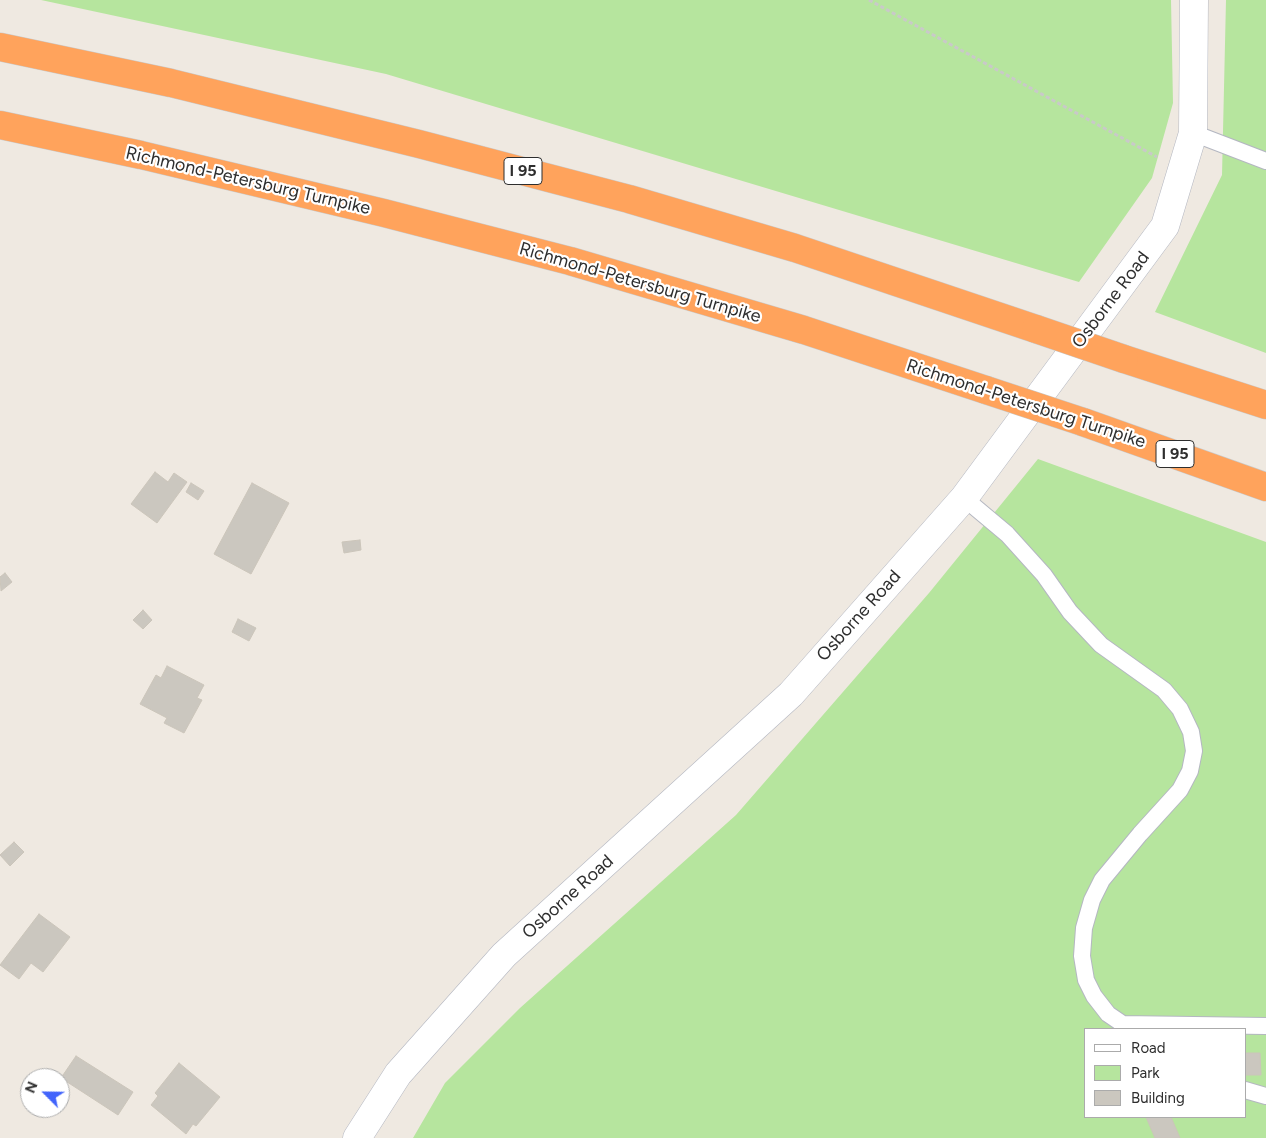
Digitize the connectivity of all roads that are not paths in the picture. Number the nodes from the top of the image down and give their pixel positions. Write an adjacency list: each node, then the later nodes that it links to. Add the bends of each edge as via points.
1 (1194, 0): 4 (street, Osborne Road)
2 (0, 47): 6 (highway, I 95, bridge, via 393,137 629,199 795,248)
3 (0, 124): 7 (highway, Richmond-Petersburg Turnpike / I 95, bridge, via 365,208 570,261 804,330 1083,422)
4 (1193, 133): 5 (lane); 8 (street, Osborne Road, via 1165,226)
5 (1266, 160)
6 (1266, 405)
7 (1266, 487)
8 (964, 498): 10 (lane, via 1006,534 1101,645 1164,690 1180,709 1191,732 1194,751 1190,772 1180,790 1102,880 1084,928 1082,956 1086,980 1103,1008); 13 (street, Osborne Road, via 791,694 504,955 398,1074)
9 (1266, 1026): 10 (lane)
10 (1125, 1027)
11 (1246, 1090): 12 (lane)
12 (1266, 1096)
13 (357, 1138)

